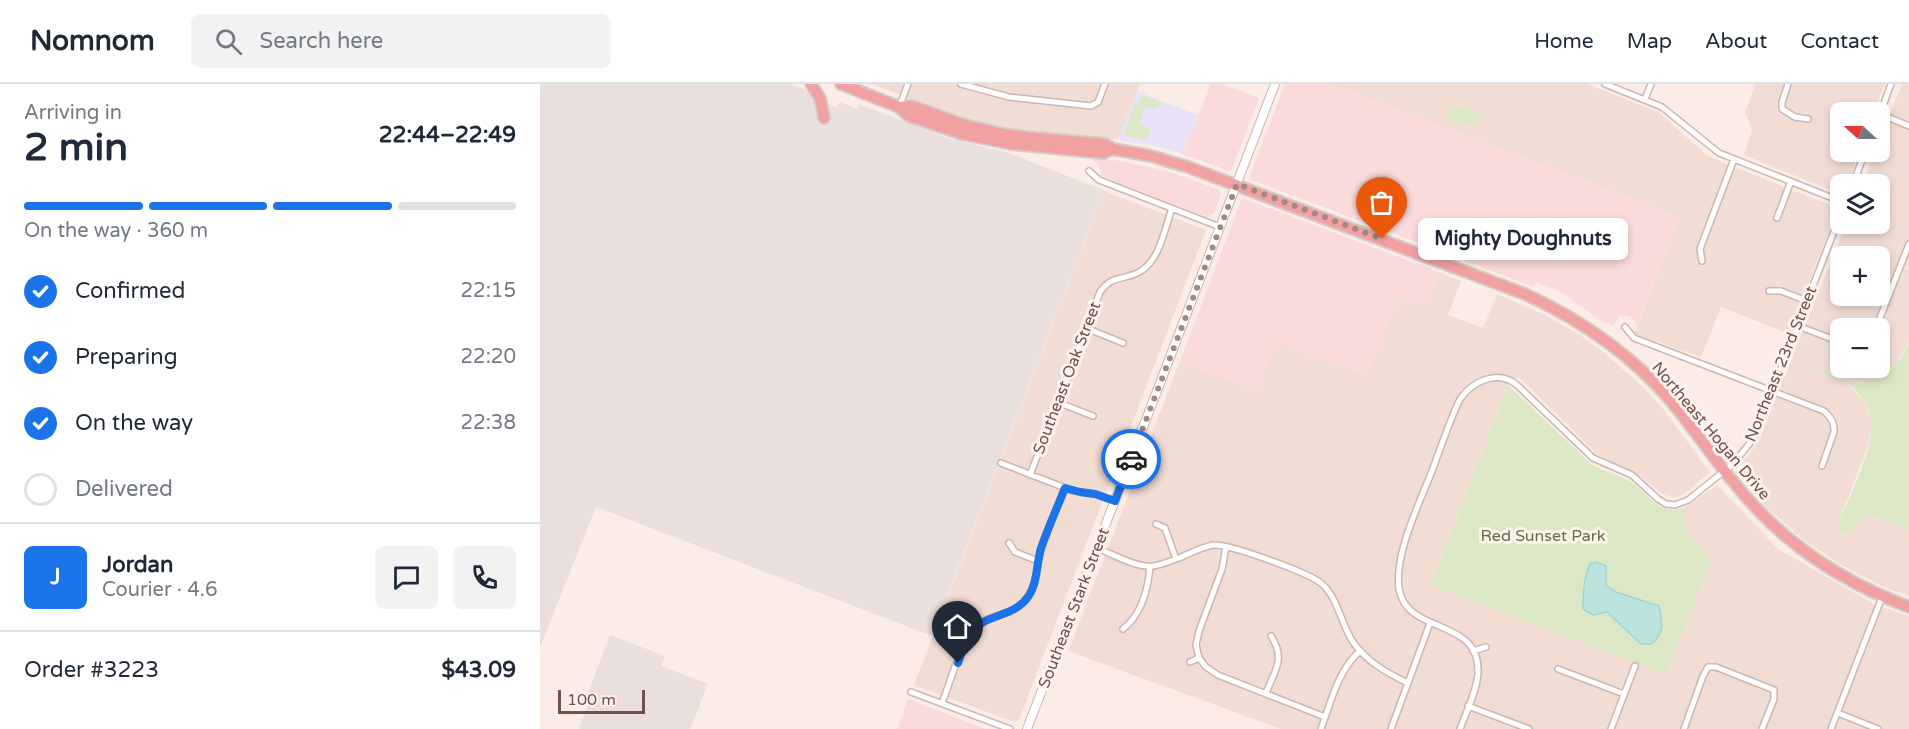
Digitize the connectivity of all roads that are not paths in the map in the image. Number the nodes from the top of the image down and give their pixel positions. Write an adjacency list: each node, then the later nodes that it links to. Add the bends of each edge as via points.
1 (811, 84): 15 (highway, via 820,98)
2 (841, 84): 14 (highway, Northeast Hogan Drive)
3 (908, 84): 14 (street)
4 (961, 84): 11 (street)
5 (1105, 84): 11 (street, via 1095,106 1032,101)
6 (1275, 84): 22 (main road, Southeast Stark Street)
7 (1605, 84): 12 (street)
8 (1651, 84): 12 (street)
9 (1788, 84): 17 (street, via 1782,109)
10 (1889, 85): 13 (street)
11 (974, 86)
12 (1645, 99): 19 (street)
13 (1884, 102)
14 (899, 107): 22 (highway, Northeast Hogan Drive, via 909,116 993,141 1104,153 1113,149 1170,161)
15 (824, 118)
16 (1890, 118): 18 (street)
17 (1808, 119)
18 (1909, 126)
19 (1734, 159): 21 (street); 29 (street, via 1700,249)
20 (1089, 171): 24 (street, via 1099,180)
21 (1791, 181): 23 (street); 25 (street)
22 (1237, 184): 26 (main road, Southeast Stark Street); 45 (highway, Northeast Hogan Drive, via 1525,294 1579,321 1648,377)
23 (1830, 197)
24 (1172, 208): 26 (street); 31 (street, Southeast Oak Street, via 1153,260 1137,273)
25 (1777, 218)
26 (1220, 227): 48 (main road, Southeast Stark Street)
27 (1833, 234): 33 (street, Northeast 23rd Street)
28 (1909, 244): 34 (street)
29 (1702, 261)
30 (1112, 271): 31 (street)
31 (1116, 278): 37 (street, Southeast Oak Street, via 1100,292)
32 (1769, 291): 33 (street)
33 (1808, 301): 35 (street, Northeast 23rd Street)
34 (1880, 318)
35 (1798, 326): 38 (street); 40 (street, Northeast 23rd Street)
36 (1625, 327): 40 (street, via 1634,338)
37 (1086, 328): 39 (street); 41 (street, Southeast Oak Street)
38 (1830, 338)
39 (1123, 342)
40 (1773, 392): 44 (street, via 1824,411 1833,421 1834,432); 45 (street, Northeast 23rd Street, via 1754,438)
41 (1057, 402): 42 (street); 46 (street, Southeast Oak Street)
42 (1093, 416)
43 (1001, 463): 46 (street)
44 (1822, 466)
45 (1725, 471): 56 (highway, Northeast Hogan Drive, via 1761,514 1797,546 1840,576); 60 (street, Northeast 23rd Street, via 1682,503 1662,502 1632,475 1593,458 1513,381 1501,376 1488,377 1467,391 1458,404 1404,545 1399,589 1413,612)
46 (1030, 474): 47 (street)
47 (1065, 488): 48 (street); 54 (street)
48 (1115, 501): 52 (main road, Southeast Stark Street)
49 (1156, 524): 53 (street, via 1165,528)
50 (1009, 543): 54 (street, via 1015,552)
51 (1226, 547): 53 (street, via 1206,547); 64 (street, via 1320,583 1330,593 1347,633); 66 (street, via 1197,638)
52 (1097, 548): 55 (street); 79 (main road, Southeast Stark Street)
53 (1176, 559): 55 (street)
54 (1038, 561): 58 (street, via 1030,593)
55 (1150, 567): 61 (street, via 1134,621)
56 (1882, 597): 57 (highway, Northeast Hogan Drive); 76 (street)
57 (1909, 607)
58 (1009, 613): 59 (street); 74 (street, via 979,624 969,635)
59 (1013, 620)
60 (1430, 623): 65 (street, via 1461,636); 70 (street)
61 (1123, 629)
62 (1271, 636): 72 (street, via 1280,658)
63 (1486, 647): 65 (street)
64 (1360, 651): 70 (street, via 1380,668); 77 (street, via 1343,672)
65 (1473, 651): 75 (street, via 1478,672)
66 (1199, 658): 67 (street); 72 (street, via 1218,675)
67 (1191, 662)
68 (1635, 666): 73 (street)
69 (1558, 669): 73 (street)
70 (1408, 682): 81 (street)
71 (911, 692): 74 (street)
72 (1266, 693): 77 (street)
73 (1624, 694): 84 (street)
74 (942, 703): 78 (street)
75 (1468, 706): 82 (street); 83 (street)
76 (1838, 713): 87 (street); 88 (street)
77 (1325, 717): 80 (street)
78 (1010, 729)
79 (1027, 729)
80 (1321, 729)
81 (1391, 729)
82 (1460, 729)
83 (1529, 729)
84 (1611, 729)
85 (1684, 729): 86 (street, via 1708,667 1774,690)
86 (1762, 729)
87 (1832, 729)
88 (1878, 729)

